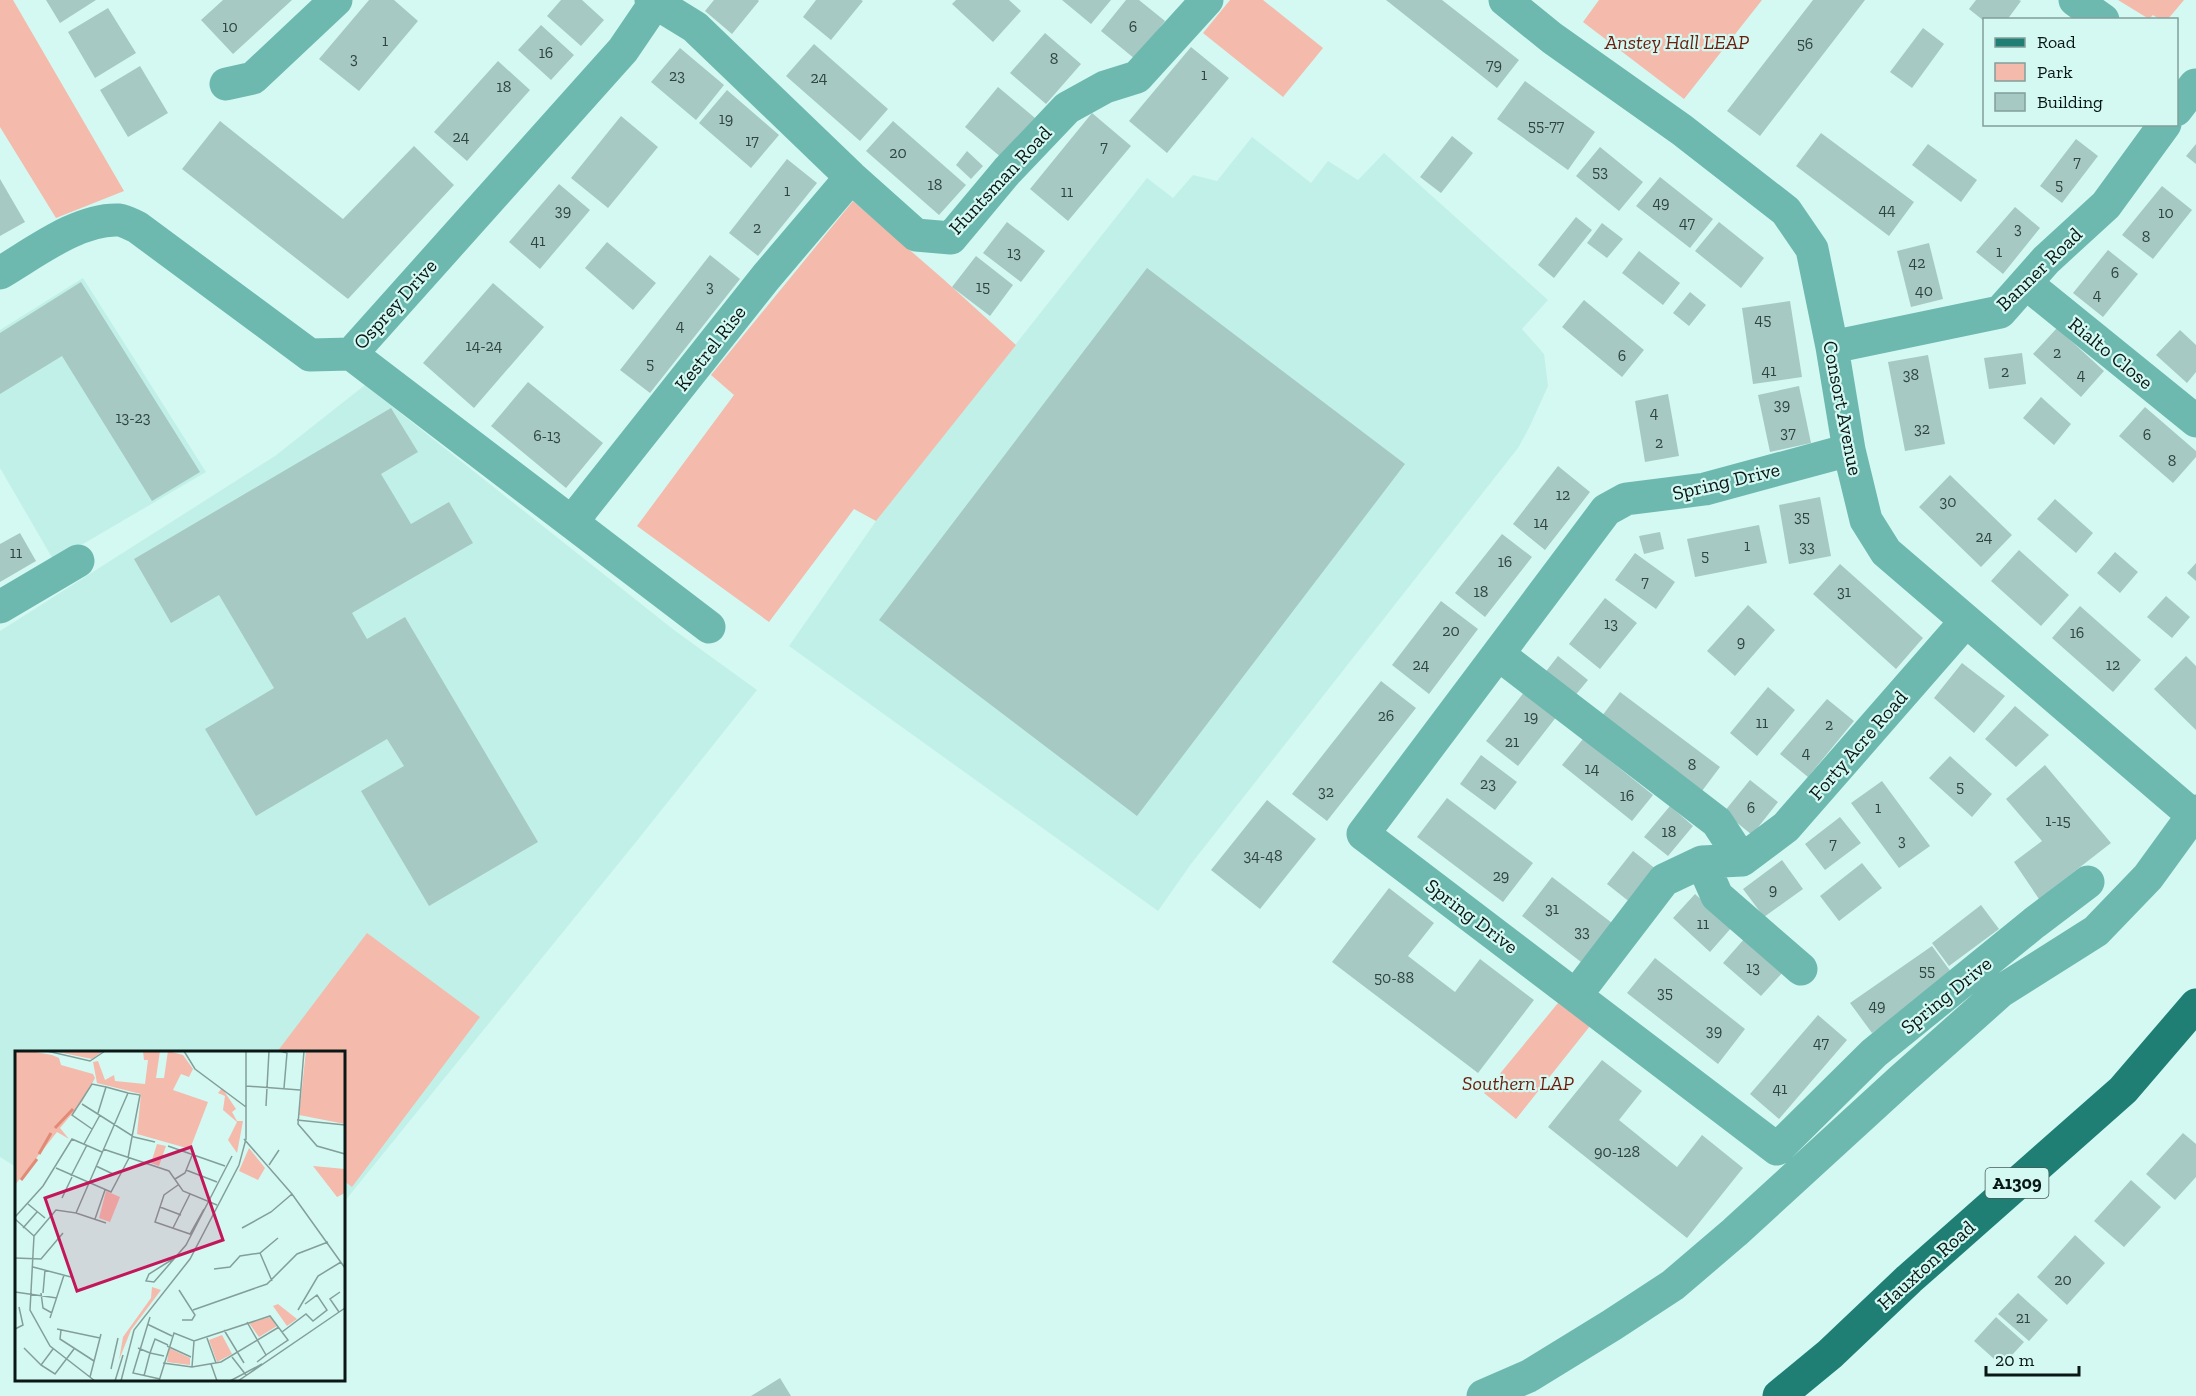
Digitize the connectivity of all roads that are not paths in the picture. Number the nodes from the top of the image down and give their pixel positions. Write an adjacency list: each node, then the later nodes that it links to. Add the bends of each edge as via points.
1 (336, 0): 7 (street, via 253,78)
2 (1207, 0): 9 (street, Huntsman Road, via 1137,77 1105,87 1067,108 951,238 916,236)
3 (1505, 0): 12 (street, Consort Avenue, via 1786,211 1812,249)
4 (2075, 0): 6 (street)
5 (654, 1): 9 (street, Huntsman Road, via 695,27); 13 (street, Osprey Drive, via 622,50)
6 (2100, 18)
7 (226, 84)
8 (2164, 126): 11 (street, Banner Road, via 2106,205 2046,260)
9 (851, 177): 16 (street, Kestrel Rise, via 765,277)
10 (0, 273): 13 (street, Osprey Drive, via 92,222 121,220 137,227 310,355)
11 (2027, 284): 12 (street, Banner Road, via 2000,312); 14 (street, Rialto Close)
12 (1832, 347): 15 (street, Consort Avenue)
13 (351, 354): 16 (street)
14 (2196, 422)
15 (1849, 450): 19 (street, Consort Avenue, via 1866,520 1886,552); 21 (street, Spring Drive, via 1705,489 1626,499 1606,510)
16 (574, 524): 20 (street)
17 (78, 561): 18 (street)
18 (0, 607)
19 (1966, 621): 22 (street, Consort Avenue); 23 (street, Forty Acre Road, via 1786,827)
20 (710, 627)
21 (1498, 654): 23 (street, via 1717,822); 27 (street, Spring Drive, via 1363,834)
22 (2195, 815): 29 (street, via 2148,877 2096,931 2001,991 1673,1285 1529,1376)
23 (1742, 860): 24 (street)
24 (1702, 862): 26 (street, via 1717,896); 27 (street, via 1664,880)
25 (2088, 882): 27 (street, Spring Drive, via 1874,1053 1777,1149)
26 (1800, 969)
27 (1576, 995)
28 (2196, 1005): 30 (main road, Hauxton Road / A1309, via 2122,1090)
29 (1483, 1396)
30 (1779, 1396)

